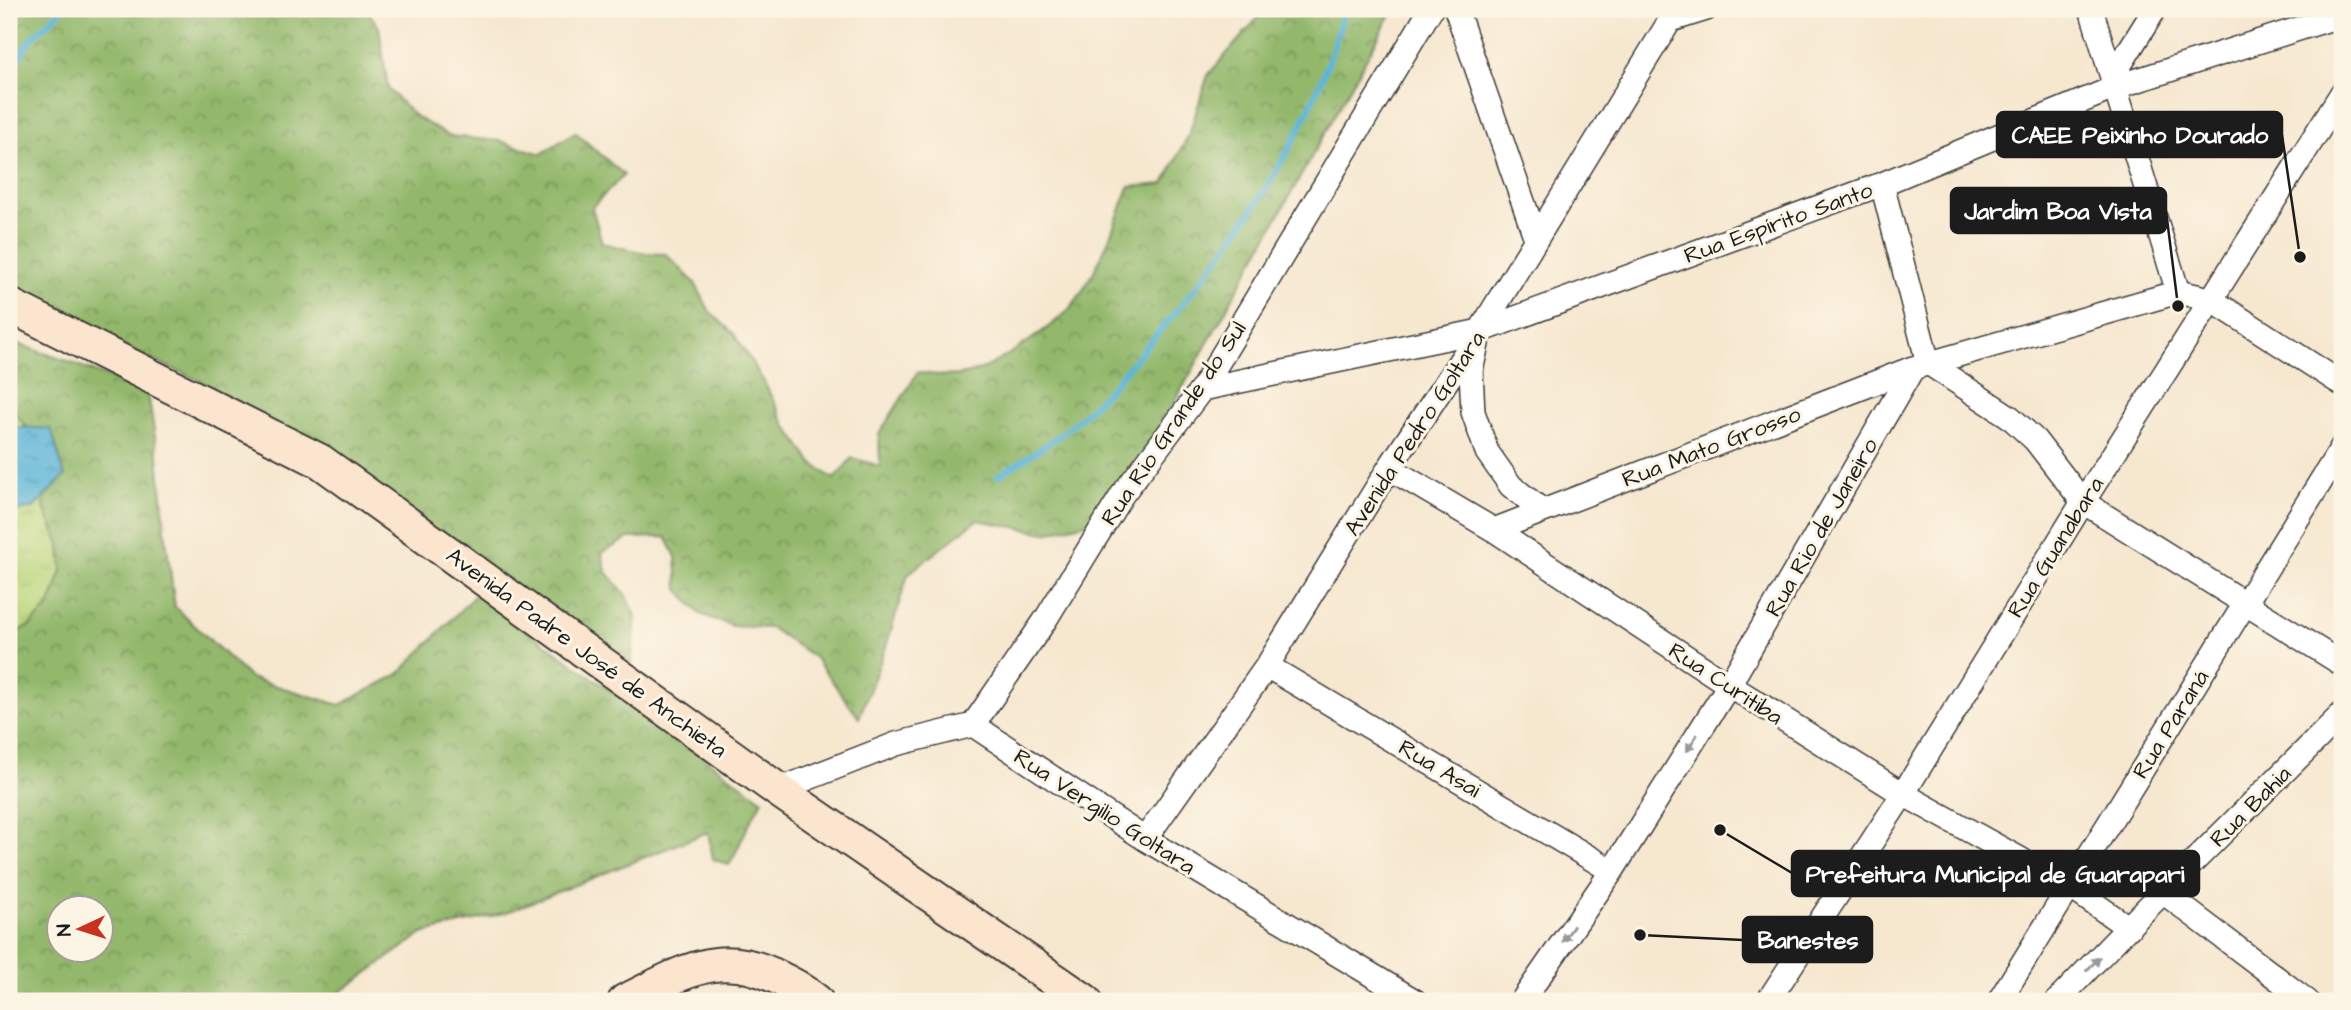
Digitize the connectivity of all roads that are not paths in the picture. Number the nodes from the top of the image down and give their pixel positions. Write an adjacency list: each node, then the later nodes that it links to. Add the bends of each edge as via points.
1 (1431, 9): 20 (street, Rua Rio Grande do Sul)
2 (1456, 9): 11 (street)
3 (1706, 9): 6 (street)
4 (2091, 9): 8 (street)
5 (2155, 9): 8 (street)
6 (1672, 12): 11 (street, Avenida Pedro Goltara)
7 (2342, 15): 8 (street, Rua Espírito Santo)
8 (2115, 81): 10 (street, Rua Espírito Santo); 12 (street)
9 (2342, 93): 13 (street, Rua Guanabara)
10 (1882, 184): 16 (street, Rua Espírito Santo); 18 (street)
11 (1536, 239): 16 (street, Avenida Pedro Goltara)
12 (2178, 292): 13 (street); 18 (street)
13 (2210, 299): 19 (street); 23 (street, Rua Guanabara)
14 (9, 305): 17 (main road, Avenida Padre José de Anchieta)
15 (9, 325): 17 (main road, Avenida Padre José de Anchieta)
16 (1480, 331): 20 (street, Rua Espírito Santo); 22 (street, Avenida Pedro Goltara); 24 (street, via 1471,371 1473,412 1487,452 1511,485)
17 (70, 335): 32 (main road, Avenida Padre José de Anchieta, via 320,461)
18 (1921, 365): 23 (street, via 2010,417 2035,440); 24 (street, Rua Mato Grosso); 29 (street, Rua Rio de Janeiro)
19 (2342, 384)
20 (1202, 389): 30 (street, Rua Rio Grande do Sul, via 1122,495 1044,622)
21 (2342, 447): 26 (street, Rua Paraná)
22 (1389, 468): 25 (street, Rua Curitiba); 28 (street, Avenida Pedro Goltara)
23 (2083, 502): 26 (street); 33 (street, Rua Guanabara)
24 (1543, 512): 25 (street, Rua Mato Grosso)
25 (1494, 530): 29 (street, Rua Curitiba)
26 (2245, 602): 27 (street); 36 (street, Rua Paraná)
27 (2342, 664)
28 (1268, 666): 34 (street, Avenida Pedro Goltara); 35 (street, Rua Asai)
29 (1729, 685): 33 (street, Rua Curitiba); 35 (street, Rua Rio de Janeiro, one-way to 35)
30 (972, 725): 32 (street, via 896,744); 34 (street, Rua Vergilio Goltara)
31 (2338, 727): 37 (street, Rua Bahia)
32 (778, 790): 41 (main road, Avenida Padre José de Anchieta)
33 (1903, 794): 36 (street, Rua Curitiba); 44 (street, Rua Guanabara)
34 (1145, 839): 42 (street, Rua Vergilio Goltara)
35 (1612, 871): 43 (street, Rua Rio de Janeiro, one-way to 43)
36 (2069, 886): 38 (street, Rua Curitiba); 45 (street, Rua Paraná)
37 (2163, 892): 38 (street, Rua Bahia); 47 (street)
38 (2129, 928): 46 (street, Rua Bahia, one-way to 38)
39 (625, 1001): 40 (main road, via 711,964 737,962 763,970)
40 (816, 1001)
41 (1084, 1001)
42 (1415, 1001)
43 (1522, 1001)
44 (1768, 1001)
45 (1998, 1001)
46 (2057, 1001)
47 (2308, 1001)

